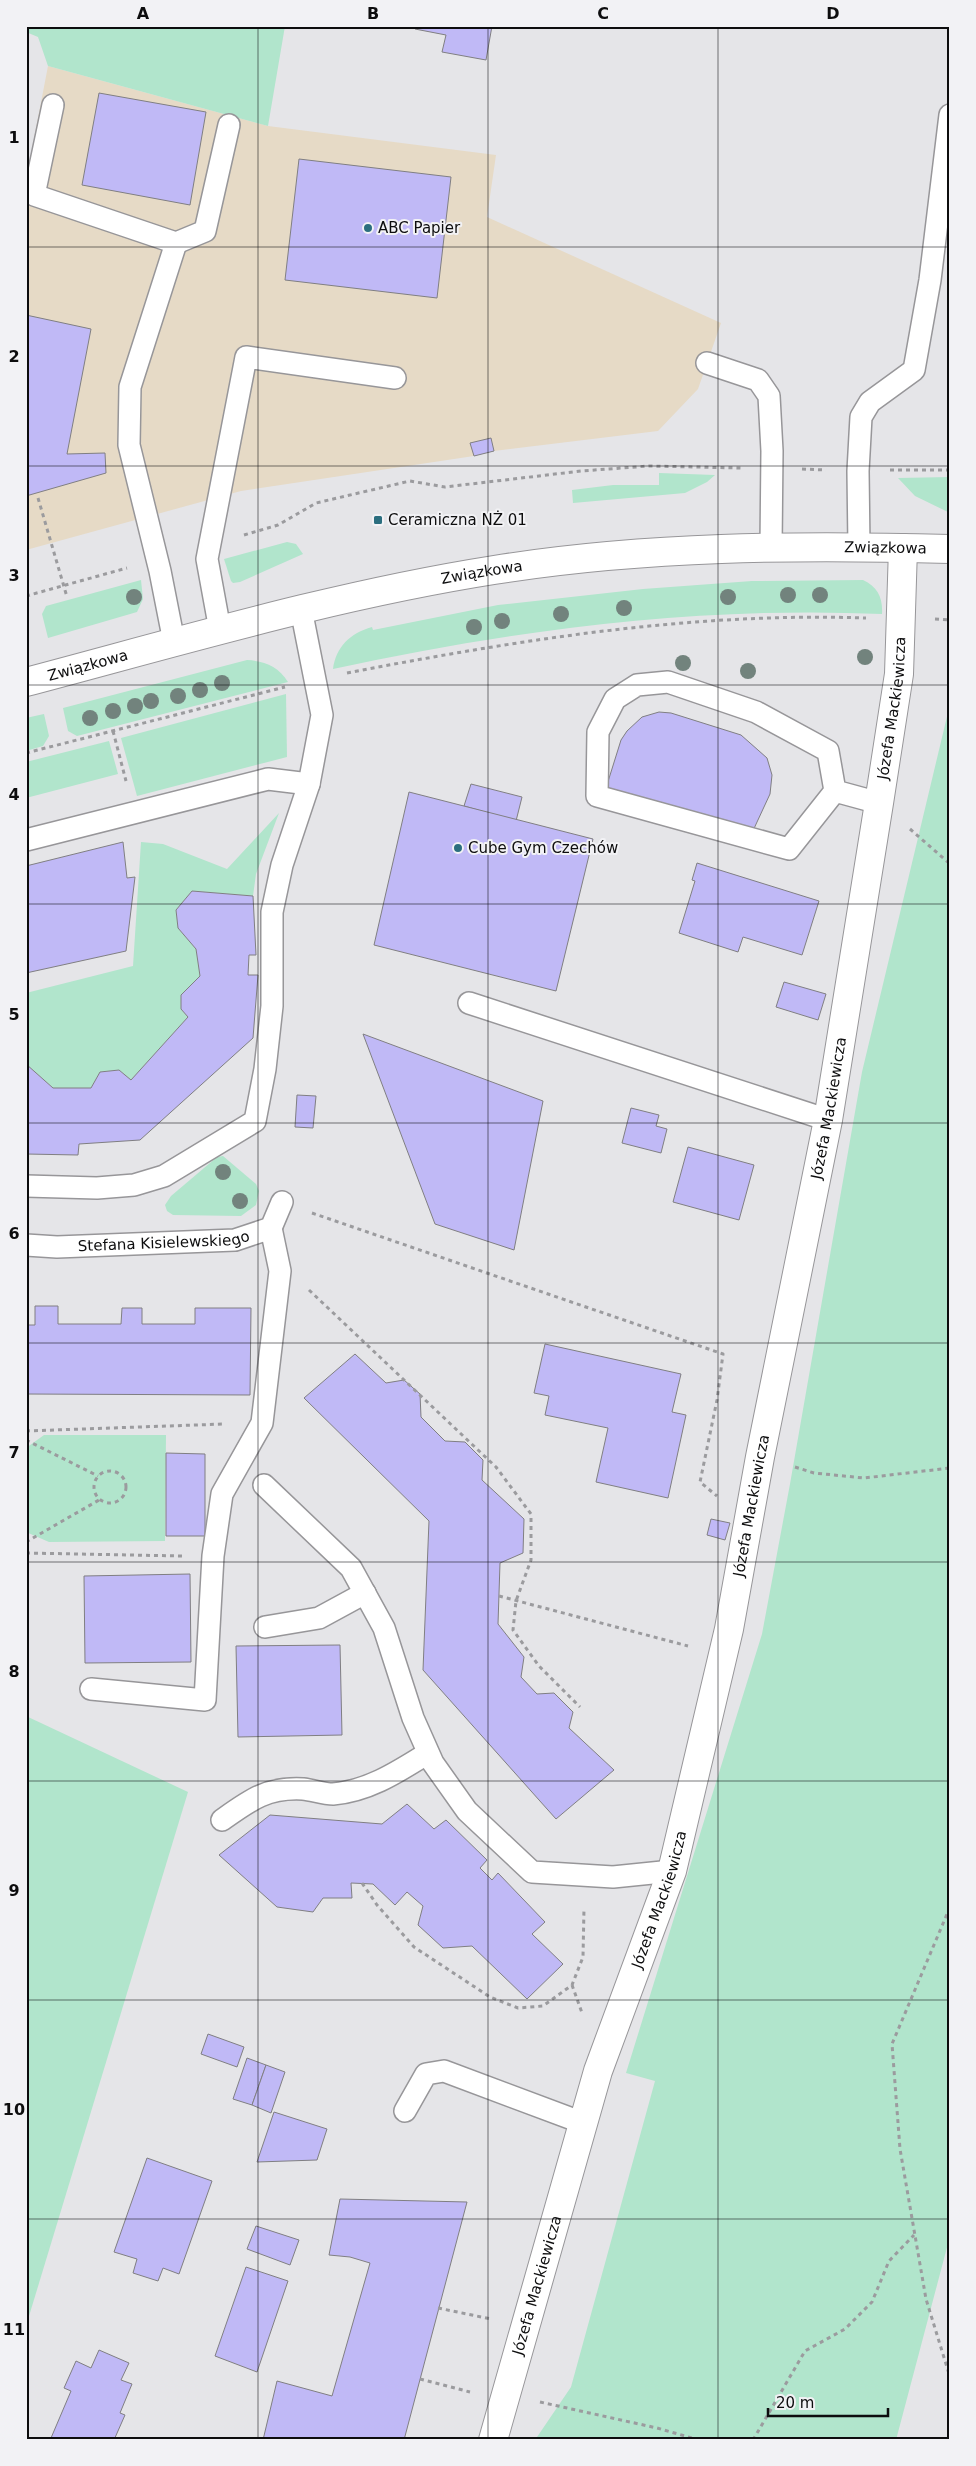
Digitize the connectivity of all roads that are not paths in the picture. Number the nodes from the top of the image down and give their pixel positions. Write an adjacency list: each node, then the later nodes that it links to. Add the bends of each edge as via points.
1 (52, 105): 4 (lane, via 34,195)
2 (950, 115): 8 (lane, via 930,280 914,370 870,402 861,417)
3 (229, 125): 4 (lane, via 205,231)
4 (176, 244): 13 (lane, via 130,387 129,445)
5 (707, 363): 7 (lane, via 758,380 769,396)
6 (395, 378): 12 (lane, via 246,357 208,546 207,559)
7 (771, 547): 8 (street, Związkowa); 11 (street, Związkowa, via 685,550 495,569)
8 (859, 547): 9 (street, Związkowa)
9 (903, 548): 10 (street, Związkowa); 17 (street, Józefa Mackiewicza, via 899,674)
10 (950, 549)
11 (302, 609): 12 (street, Związkowa); 15 (lane, via 322,715)
12 (220, 630): 13 (street, Związkowa)
13 (174, 642): 14 (street, Związkowa)
14 (26, 682)
15 (309, 784): 18 (lane, via 268,779); 21 (lane, via 282,865 272,912 272,1006 255,1122 164,1176 134,1185 97,1188)
16 (835, 791): 16 (lane, via 828,751 756,712 668,682 637,685 614,699 598,732 598,796 789,848); 17 (lane)
17 (879, 803): 20 (street, Józefa Mackiewicza)
18 (26, 840)
19 (469, 1003): 20 (lane)
20 (828, 1120): 31 (street, Józefa Mackiewicza, via 729,1629)
21 (26, 1186)
22 (282, 1202): 23 (lane, Stefana Kisielewskiego)
23 (270, 1228): 24 (lane, Stefana Kisielewskiego, via 235,1240 57,1247); 28 (lane, via 280,1272 262,1423 222,1494 213,1556 205,1700)
24 (26, 1245)
25 (264, 1485): 26 (lane, via 351,1568)
26 (365, 1593): 27 (lane, via 320,1618); 29 (lane, via 384,1628 413,1718)
27 (265, 1626)
28 (92, 1689)
29 (428, 1753): 30 (lane, via 388,1778 362,1788 332,1794 304,1789 275,1790 254,1797); 31 (lane, via 467,1811 532,1872 613,1878)
30 (222, 1820)
31 (672, 1871): 33 (street, Józefa Mackiewicza, via 614,2024)
32 (404, 2111): 33 (lane, via 426,2074 444,2071)
33 (583, 2123): 34 (street, Józefa Mackiewicza, via 493,2394)
34 (493, 2440)

